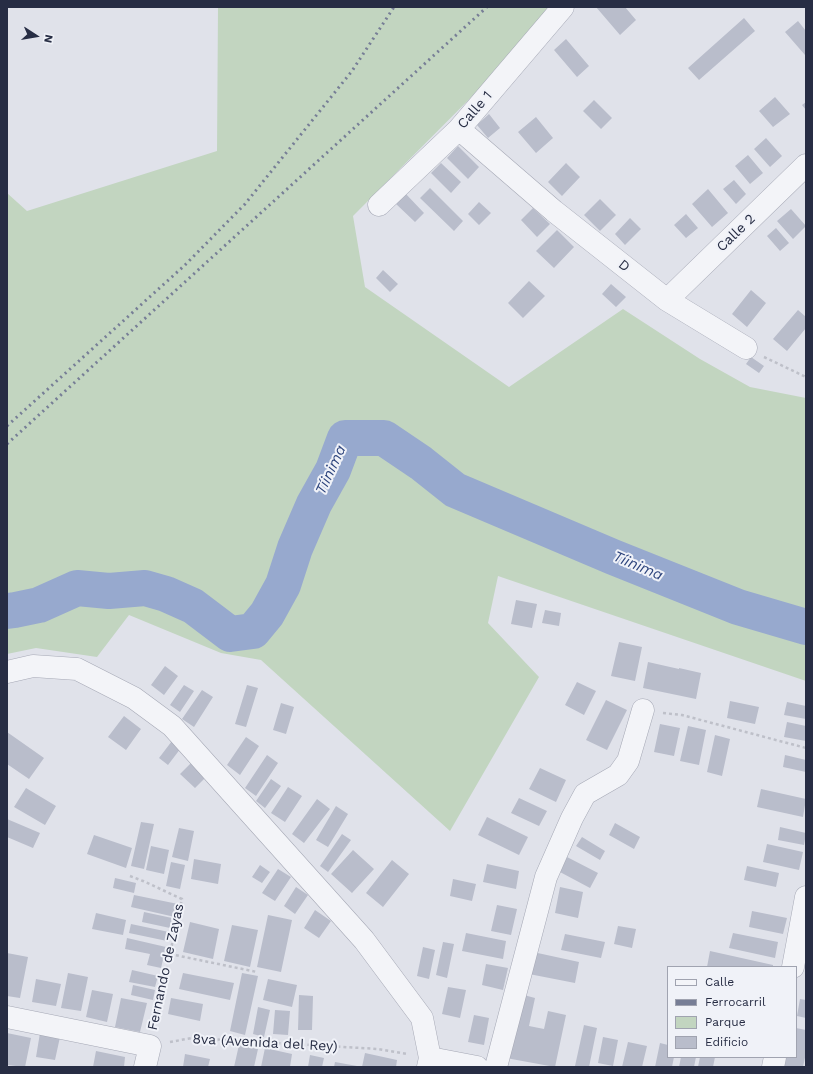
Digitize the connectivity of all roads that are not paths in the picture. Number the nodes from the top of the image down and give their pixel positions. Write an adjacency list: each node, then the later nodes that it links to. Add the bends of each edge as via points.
1 (563, 7): 2 (street, Calle 1)
2 (459, 129): 4 (street, Calle 1); 5 (street, D, via 554,211)
3 (806, 165): 5 (street, Calle 2)
4 (379, 206)
5 (667, 300): 6 (street, D)
6 (746, 348)
7 (7, 672): 13 (street, via 33,666 77,668 134,698 172,726 364,940 422,1018)
8 (644, 710): 15 (street, via 628,762 618,775 585,794 546,877)
9 (806, 897): 10 (street)
10 (793, 966)
11 (7, 1016): 12 (street)
12 (148, 1057)
13 (429, 1063): 14 (street)
14 (477, 1067)
15 (496, 1067)

